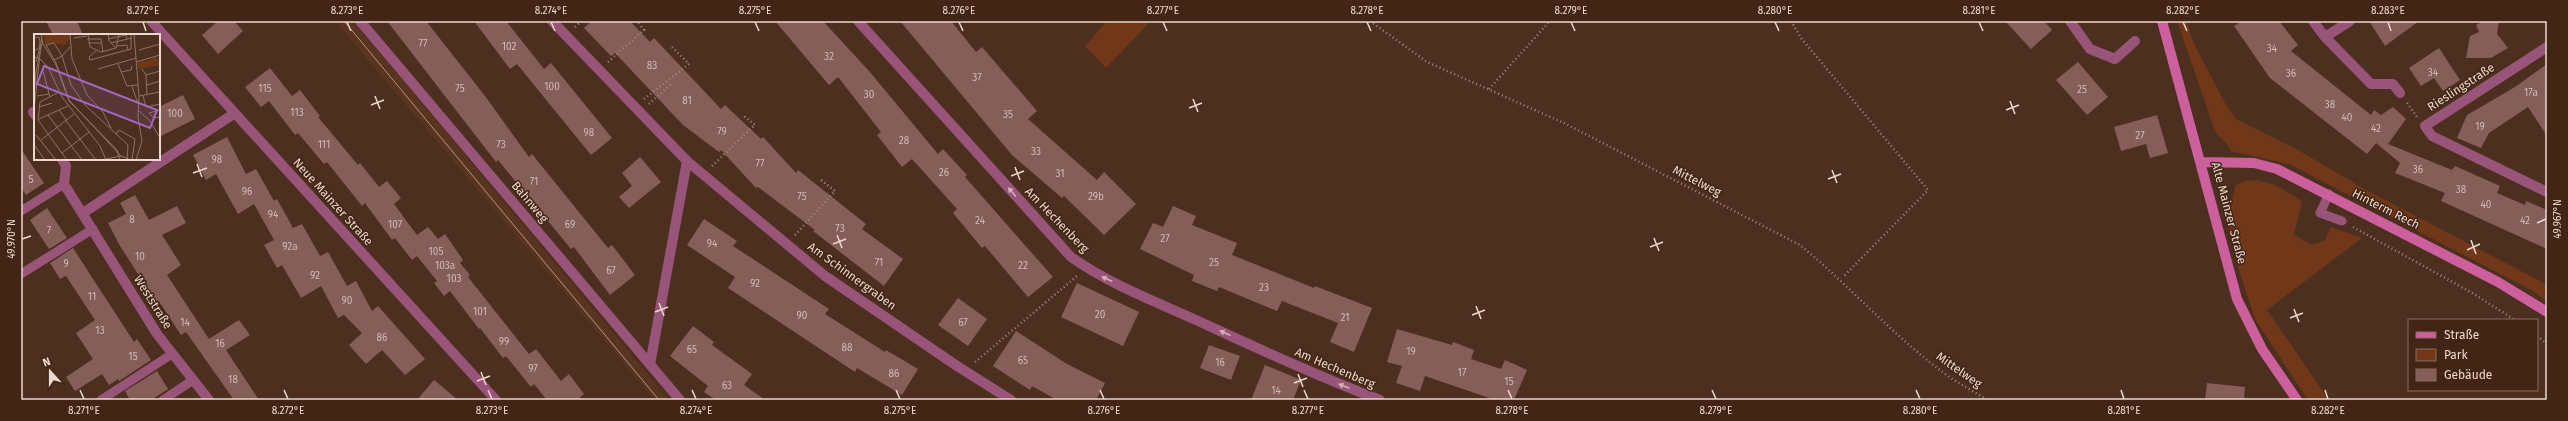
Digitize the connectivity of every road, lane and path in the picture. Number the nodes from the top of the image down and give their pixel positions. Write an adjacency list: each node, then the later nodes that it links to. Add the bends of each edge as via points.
1 (151, 21): 22 (street, Neue Mainzer Straße)
2 (360, 21): 46 (street, Bahnweg)
3 (552, 21): 17 (street, Am Schinnergraben)
4 (637, 21): 17 (path, via 644,30)
5 (858, 21): 38 (street, Am Hechenberg, one-way to 5, via 1071,257)
6 (1370, 21): 19 (path, Mittelweg, via 1427,62)
7 (1550, 21): 19 (path)
8 (1791, 21): 40 (path, via 1801,38 1928,190)
9 (2070, 21): 14 (street, via 2090,49 2115,59)
10 (2162, 21): 27 (street, Alte Mainzer Straße)
11 (2313, 21): 13 (street)
12 (2350, 21): 13 (street)
13 (2325, 37): 20 (street, via 2371,84 2393,84)
14 (2135, 41)
15 (672, 47): 21 (path, via 689,64)
16 (2547, 47): 24 (street, Rieslingstraße)
17 (599, 70): 21 (street, Am Schinnergraben)
18 (671, 84): 21 (path)
19 (1489, 89): 57 (path, Mittelweg, via 1564,123 1800,246 1831,270 1900,336 1948,376)
20 (2402, 96): 24 (path)
21 (637, 109): 26 (street, Am Schinnergraben)
22 (235, 113): 34 (street); 49 (street, Neue Mainzer Straße)
23 (744, 116): 28 (path, via 755,125)
24 (2425, 126): 31 (street, Rieslingstraße, via 2432,136)
25 (63, 160): 30 (street, via 66,166)
26 (687, 161): 28 (street, Am Schinnergraben); 46 (street)
27 (2202, 162): 32 (street, Hinterm Rech, via 2254,163 2277,170); 58 (street, Alte Mainzer Straße, via 2237,299 2262,349)
28 (703, 174): 37 (street, Am Schinnergraben)
29 (820, 179): 37 (path, via 835,192)
30 (64, 184): 33 (lane); 34 (street, Weststraße)
31 (2547, 192)
32 (2329, 194): 35 (lane, via 2320,213); 41 (street, Hinterm Rech, via 2498,282)
33 (21, 211)
34 (83, 213): 36 (street, Weststraße)
35 (2342, 221): 42 (path, via 2474,294)
36 (93, 229): 39 (lane); 45 (street, Weststraße)
37 (787, 244): 47 (street, Am Schinnergraben, via 825,276)
38 (1086, 268): 47 (path); 56 (street, Am Hechenberg, one-way to 38, via 1329,381)
39 (21, 274)
40 (1843, 277)
41 (2547, 312)
42 (2513, 319)
43 (2538, 337): 44 (path)
44 (2547, 344)
45 (172, 354): 48 (street, Weststraße); 50 (lane)
46 (650, 365): 54 (street, Bahnweg)
47 (964, 371): 55 (street, Am Schinnergraben)
48 (194, 380): 51 (lane); 52 (street, Weststraße)
49 (485, 396): 53 (street, Neue Mainzer Straße)
50 (101, 400)
51 (163, 400)
52 (209, 400)
53 (496, 400)
54 (680, 400)
55 (1011, 400)
56 (1380, 400)
57 (1988, 400)
58 (2297, 400)

